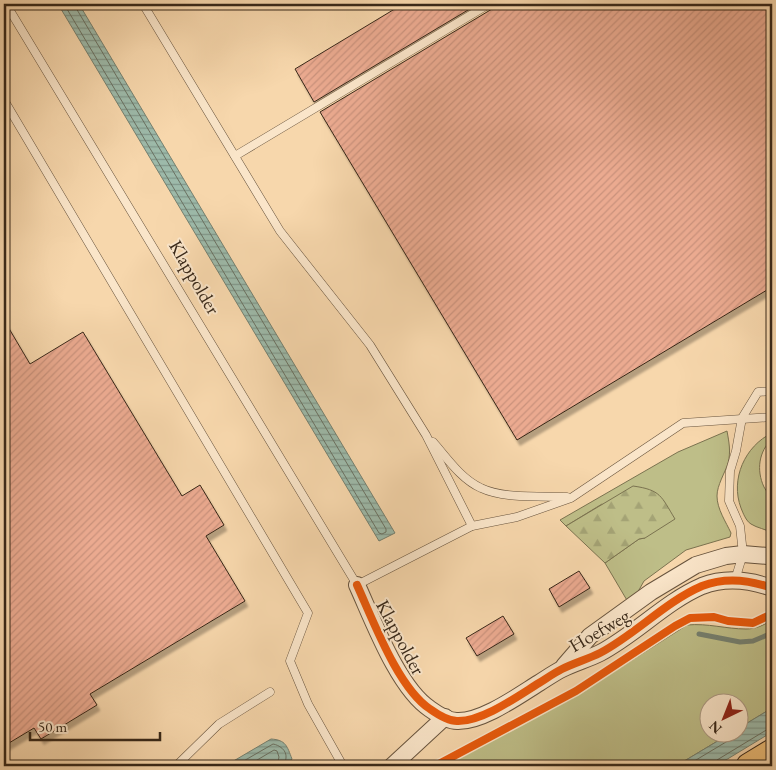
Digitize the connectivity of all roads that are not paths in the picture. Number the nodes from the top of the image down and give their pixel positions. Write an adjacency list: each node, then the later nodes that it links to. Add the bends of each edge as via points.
1 (6, 4): 15 (lane, Klappolder)
2 (143, 4): 5 (lane)
3 (489, 4): 5 (lane)
4 (4, 100): 22 (lane, via 308,613 290,661 308,704)
5 (235, 156): 9 (lane, via 280,231 370,345)
6 (772, 391): 8 (lane, via 758,392)
7 (772, 417): 8 (lane)
8 (742, 418): 10 (lane, via 683,423); 12 (lane, via 730,472 729,501 740,526)
9 (426, 435): 10 (lane, via 461,474 481,488 504,494); 11 (lane)
10 (571, 498): 11 (lane, via 517,517)
11 (472, 526): 15 (lane)
12 (743, 554): 13 (street, Hoefweg); 14 (lane); 17 (street, Hoefweg, via 696,565 651,592 590,636)
13 (772, 558)
14 (735, 580): 16 (street, Hoefweg); 17 (street, Hoefweg, via 703,586 601,653)
15 (357, 585): 19 (street, Klappolder, via 395,666 428,708)
16 (772, 588)
17 (561, 670): 19 (street, Hoefweg, via 492,712 457,721)
18 (270, 692): 21 (lane, via 219,724)
19 (445, 717): 23 (street)
20 (772, 752): 24 (main road)
21 (176, 766)
22 (343, 766)
23 (392, 766)
24 (749, 766)

